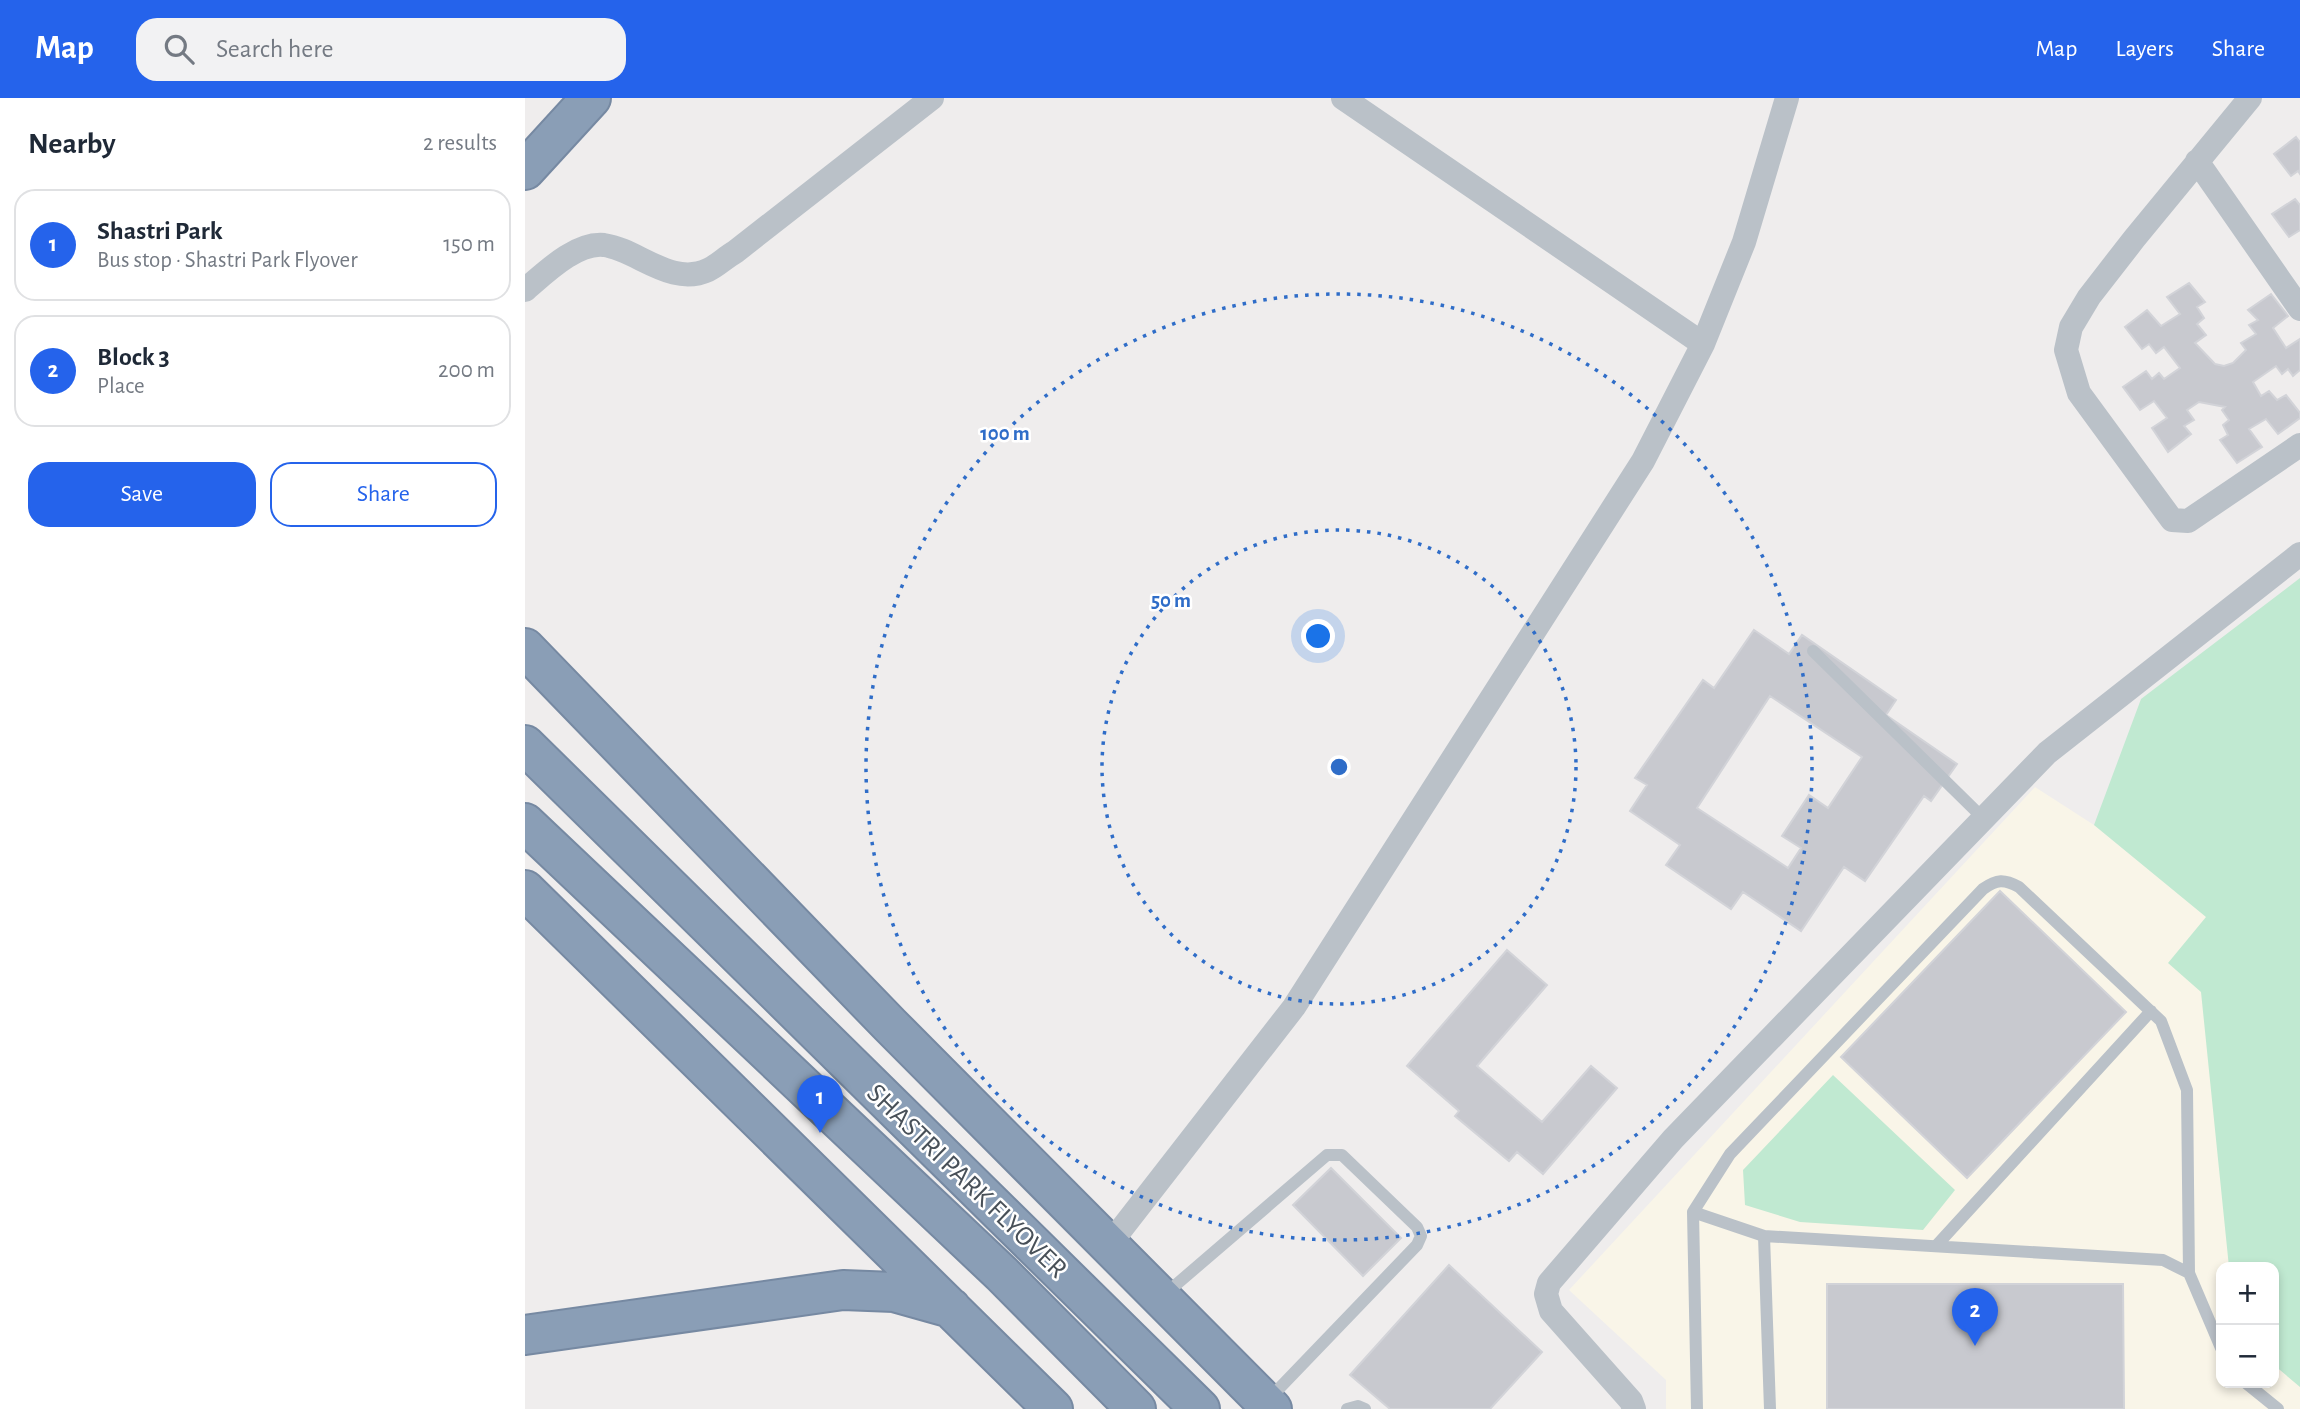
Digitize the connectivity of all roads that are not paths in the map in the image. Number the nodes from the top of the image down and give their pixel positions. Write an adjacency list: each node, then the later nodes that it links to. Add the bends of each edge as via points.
1 (591, 98): 7 (highway)
2 (932, 98): 8 (street, via 706,271 685,274 659,268 603,245 564,258)
3 (1343, 98): 10 (street)
4 (1787, 98): 10 (street, via 1744,242)
5 (2250, 98): 6 (street)
6 (2197, 161): 9 (street); 11 (street, via 2096,288 2071,327 2066,350 2079,393 2172,520 2188,521)
7 (525, 170)
8 (525, 290)
9 (2300, 309)
10 (1703, 344): 22 (street, via 1643,461 1294,1007)
11 (2300, 445)
12 (2300, 554): 16 (street, via 2047,753)
13 (525, 648): 22 (highway)
14 (1813, 651): 16 (lane)
15 (525, 745): 33 (highway, SHASTRI PARK FLYOVER)
16 (1984, 819): 36 (street, via 1673,1139 1549,1283 1546,1294 1551,1311)
17 (525, 823): 32 (highway, SHASTRI PARK FLYOVER, via 1002,1274)
18 (525, 890): 26 (highway)
19 (2151, 1011): 20 (lane, via 2019,887 2006,880 1993,881 1730,1154); 23 (lane); 24 (lane, via 2161,1021 2187,1090)
20 (1693, 1212): 21 (lane); 37 (lane)
21 (1764, 1236): 23 (lane); 38 (lane)
22 (1109, 1245): 25 (highway)
23 (1936, 1246): 24 (lane, via 2163,1260)
24 (2189, 1273): 28 (lane)
25 (1161, 1298): 30 (highway); 30 (lane, via 1327,1155 1342,1155 1417,1227 1421,1236 1417,1245)
26 (954, 1309): 27 (highway, via 894,1292 842,1290); 31 (highway)
27 (525, 1335)
28 (2216, 1336)
29 (2252, 1388): 39 (lane)
30 (1269, 1406)
31 (1053, 1409)
32 (1136, 1409)
33 (1200, 1409)
34 (1347, 1409): 35 (lane)
35 (1365, 1409)
36 (1634, 1409)
37 (1697, 1409)
38 (1770, 1409)
39 (2278, 1409)

